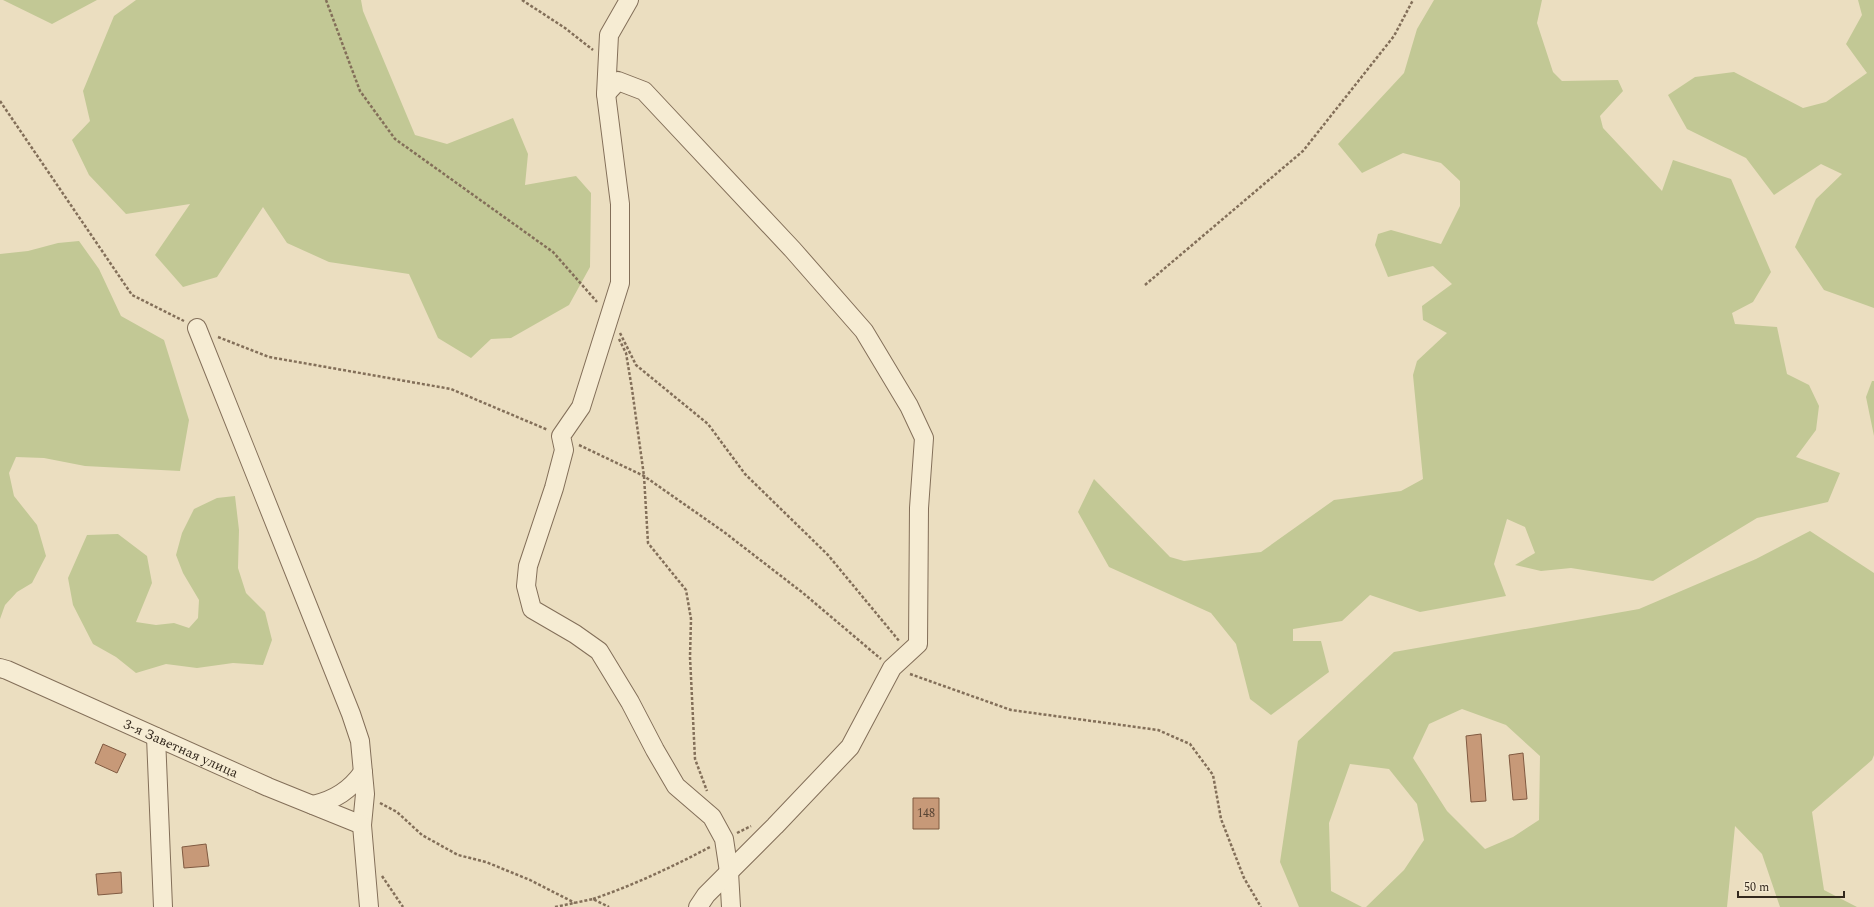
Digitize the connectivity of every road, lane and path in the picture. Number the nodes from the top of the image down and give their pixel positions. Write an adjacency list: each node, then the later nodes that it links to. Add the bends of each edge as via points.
1 (522, 0): 4 (path)
2 (629, 0): 5 (street, via 609,35)
3 (1413, 0): 7 (path, via 1394,36 1303,151)
4 (596, 52)
5 (606, 94): 8 (street, via 620,204 620,284); 13 (street, via 618,81 644,91 793,250 864,331 909,406 924,438 919,508 918,644)
6 (0, 101): 9 (path, via 132,295)
7 (1145, 284)
8 (608, 320): 10 (street, via 580,406); 11 (path, via 626,353)
9 (197, 328): 10 (path, via 269,357 452,389); 15 (street, via 351,714 360,741)
10 (561, 436): 11 (path); 18 (street, via 564,450 528,566 526,586 532,609 599,651 676,786)
11 (644, 476): 13 (path, via 803,593); 18 (path, via 648,543 686,590 691,618 690,657 695,759 708,794)
12 (0, 668): 14 (street, 3-я Заветная улица)
13 (892, 668): 22 (street, via 850,747); 31 (path, via 1011,710 1158,730 1190,744 1214,775 1221,819 1244,878)
14 (156, 736): 17 (street, 3-я Заветная улица); 25 (street)
15 (363, 772): 16 (street); 17 (street, via 356,782 334,799)
16 (365, 794): 19 (street); 24 (path, via 397,812 422,835 458,854 486,862)
17 (313, 805): 19 (street, 3-я Заветная улица)
18 (712, 817): 21 (street)
19 (362, 825): 26 (street)
20 (753, 826): 21 (path)
21 (724, 839): 22 (street); 23 (path, via 648,878)
22 (729, 872): 29 (street); 30 (street)
23 (593, 899): 24 (path); 28 (path)
24 (576, 902): 27 (path)
25 (163, 907)
26 (369, 907)
27 (555, 907)
28 (609, 907)
29 (698, 907)
30 (731, 907)
31 (1261, 907)

